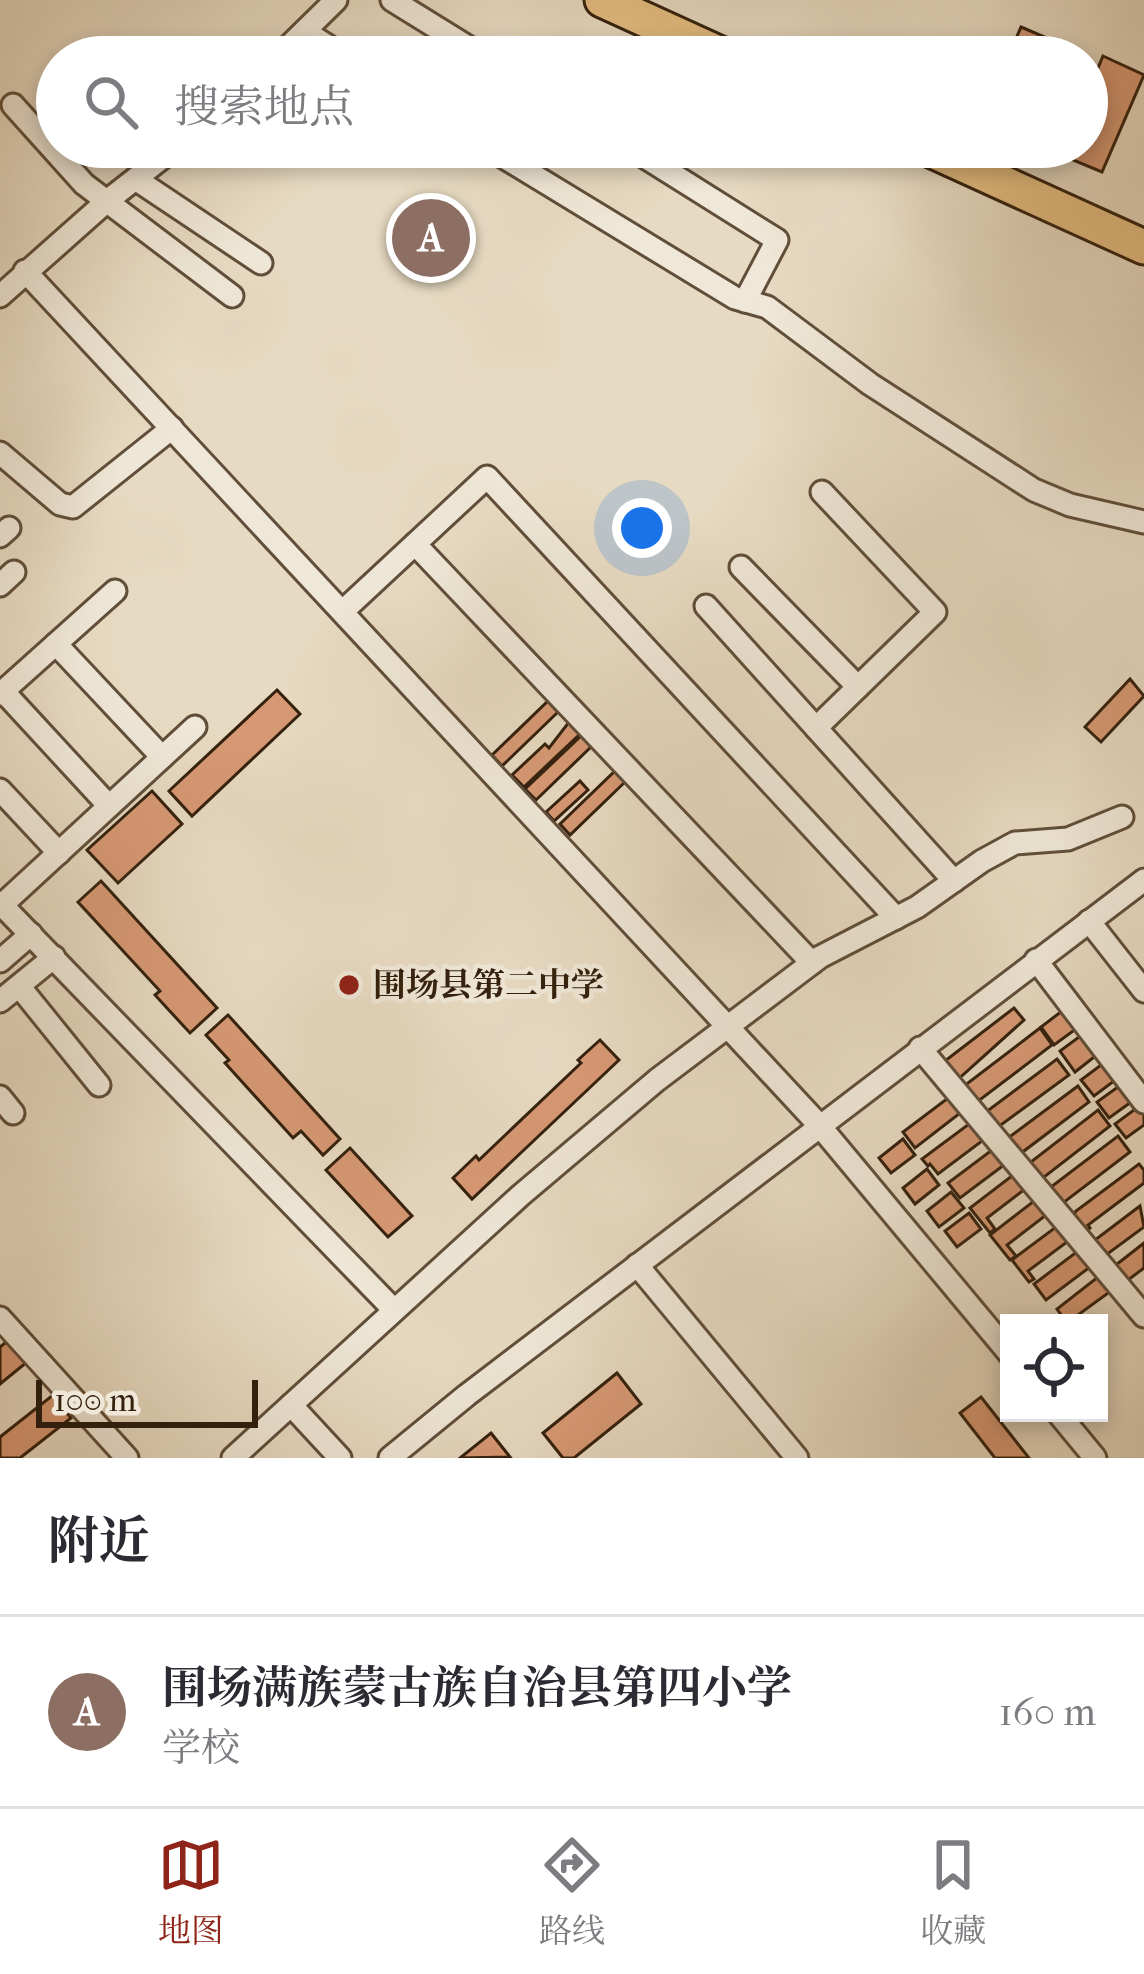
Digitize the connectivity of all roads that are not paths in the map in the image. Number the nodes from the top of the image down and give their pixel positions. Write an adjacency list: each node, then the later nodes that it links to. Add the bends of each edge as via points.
1 (336, 0): 4 (street)
2 (392, 0): 7 (street)
3 (602, 0): 8 (highway)
4 (305, 32): 5 (street); 6 (street)
5 (301, 36)
6 (311, 36)
7 (450, 36)
8 (681, 36)
9 (13, 105): 10 (street)
10 (36, 131)
11 (70, 168): 17 (street)
12 (151, 168): 16 (street)
13 (521, 168): 23 (street)
14 (662, 168): 23 (street, via 777,240)
15 (970, 168): 18 (highway)
16 (137, 180): 17 (street); 19 (street)
17 (107, 201): 20 (street); 22 (street)
18 (1144, 247)
19 (261, 263)
20 (25, 271): 21 (street); 24 (street)
21 (0, 296)
22 (232, 296)
23 (745, 301): 27 (street, via 767,307 1034,490)
24 (172, 428): 25 (street, via 73,507 60,505); 32 (street)
25 (0, 453)
26 (822, 492): 34 (street, via 935,612)
27 (1144, 522)
28 (415, 544): 32 (street); 46 (street, via 487,477); 52 (street)
29 (741, 567): 34 (street)
30 (115, 591): 33 (street)
31 (706, 606): 37 (street)
32 (344, 611): 56 (street)
33 (56, 644): 35 (street); 38 (street)
34 (858, 687): 37 (street)
35 (2, 693): 40 (street)
36 (195, 727): 38 (street)
37 (816, 728): 44 (street)
38 (162, 757): 40 (street)
39 (0, 790): 42 (street)
40 (110, 806): 42 (street)
41 (1122, 818): 44 (street, via 1068,839 1015,843)
42 (58, 853): 45 (street)
43 (1144, 880): 47 (street)
44 (954, 881): 46 (street)
45 (1, 904): 48 (street)
46 (896, 918): 52 (street)
47 (1089, 921): 50 (street); 54 (street)
48 (31, 934): 49 (street); 51 (street)
49 (54, 957): 53 (street); 62 (street)
50 (1036, 960): 57 (street); 59 (street)
51 (0, 961)
52 (812, 963): 56 (street)
53 (19, 986): 55 (street); 58 (street)
54 (1144, 991)
55 (0, 1001)
56 (729, 1028): 60 (street); 62 (street, via 623,1109)
57 (920, 1048): 60 (street); 63 (street)
58 (99, 1085)
59 (1144, 1102)
60 (819, 1125): 61 (street); 65 (street)
61 (637, 1265): 71 (street); 72 (street)
62 (394, 1310): 66 (street)
63 (1144, 1316)
64 (0, 1318): 68 (street)
65 (1000, 1342)
66 (291, 1405): 69 (street); 70 (street)
67 (1065, 1422): 73 (street)
68 (127, 1458)
69 (232, 1458)
70 (340, 1458)
71 (390, 1458)
72 (797, 1458)
73 (1095, 1458)

